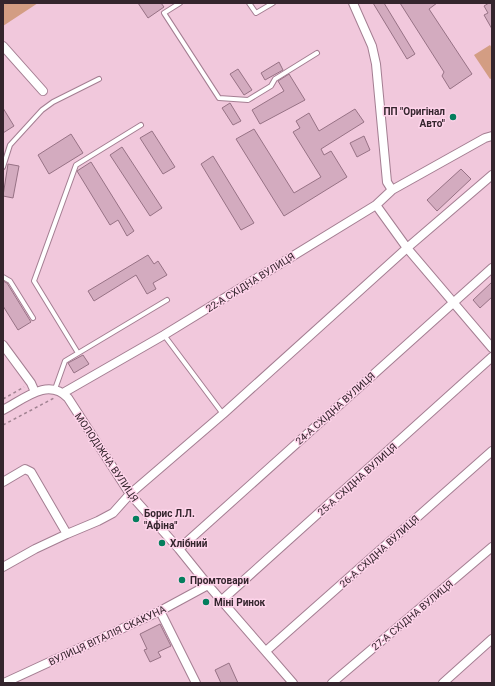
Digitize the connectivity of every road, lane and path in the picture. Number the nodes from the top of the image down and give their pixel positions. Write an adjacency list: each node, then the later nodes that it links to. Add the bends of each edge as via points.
1 (180, 3): 6 (lane, via 164,13 219,98 248,100)
2 (249, 3): 3 (lane, via 256,13)
3 (273, 3)
4 (354, 3): 13 (street, via 372,46 376,64 387,182)
5 (3, 46): 8 (street)
6 (317, 54)
7 (99, 79): 11 (lane, via 42,110 10,145)
8 (43, 91)
9 (141, 125): 24 (lane, via 76,165 34,280)
10 (492, 136): 13 (street, 22-А СХІДНА ВУЛИЦЯ)
11 (3, 167)
12 (492, 176): 15 (street)
13 (392, 190): 14 (street, 22-А СХІДНА ВУЛИЦЯ)
14 (376, 206): 15 (street); 21 (street, 22-А СХІДНА ВУЛИЦЯ)
15 (407, 248): 19 (street); 32 (street)
16 (492, 268): 19 (street, 24-А СХІДНА ВУЛИЦЯ)
17 (3, 277): 20 (lane, via 10,281)
18 (167, 300): 24 (lane)
19 (453, 302): 23 (street); 39 (street, 24-А СХІДНА ВУЛИЦЯ)
20 (34, 318)
21 (164, 335): 29 (street, 22-А СХІДНА ВУЛИЦЯ); 32 (lane)
22 (3, 345): 26 (street)
23 (492, 348)
24 (78, 353): 27 (lane, via 65,361)
25 (492, 357): 42 (street, 25-А СХІДНА ВУЛИЦЯ)
26 (31, 383): 28 (street); 30 (path)
27 (55, 389): 28 (street); 29 (street)
28 (35, 392): 31 (street)
29 (63, 393): 33 (path); 36 (street, МОЛОДІЖНА ВУЛИЦЯ)
30 (3, 399)
31 (3, 410)
32 (224, 414): 36 (street)
33 (3, 426)
34 (492, 451): 45 (street, 26-А СХІДНА ВУЛИЦЯ)
35 (3, 482): 37 (street, via 25,469 31,472)
36 (130, 494): 37 (street, via 107,517); 39 (street, МОЛОДІЖНА ВУЛИЦЯ)
37 (67, 534): 40 (street)
38 (492, 547): 49 (street, 27-А СХІДНА ВУЛИЦЯ)
39 (179, 549): 41 (street, МОЛОДІЖНА ВУЛИЦЯ)
40 (3, 567)
41 (208, 585): 42 (street, МОЛОДІЖНА ВУЛИЦЯ); 43 (street, ВУЛИЦЯ ВІТАЛІЯ СКАКУНА)
42 (222, 600): 45 (street, МОЛОДІЖНА ВУЛИЦЯ)
43 (160, 611): 46 (street, ВУЛИЦЯ ВІТАЛІЯ СКАКУНА); 47 (street)
44 (492, 639): 50 (street)
45 (266, 651): 48 (street, МОЛОДІЖНА ВУЛИЦЯ)
46 (4, 683)
47 (196, 683)
48 (293, 683)
49 (332, 683)
50 (443, 683)

